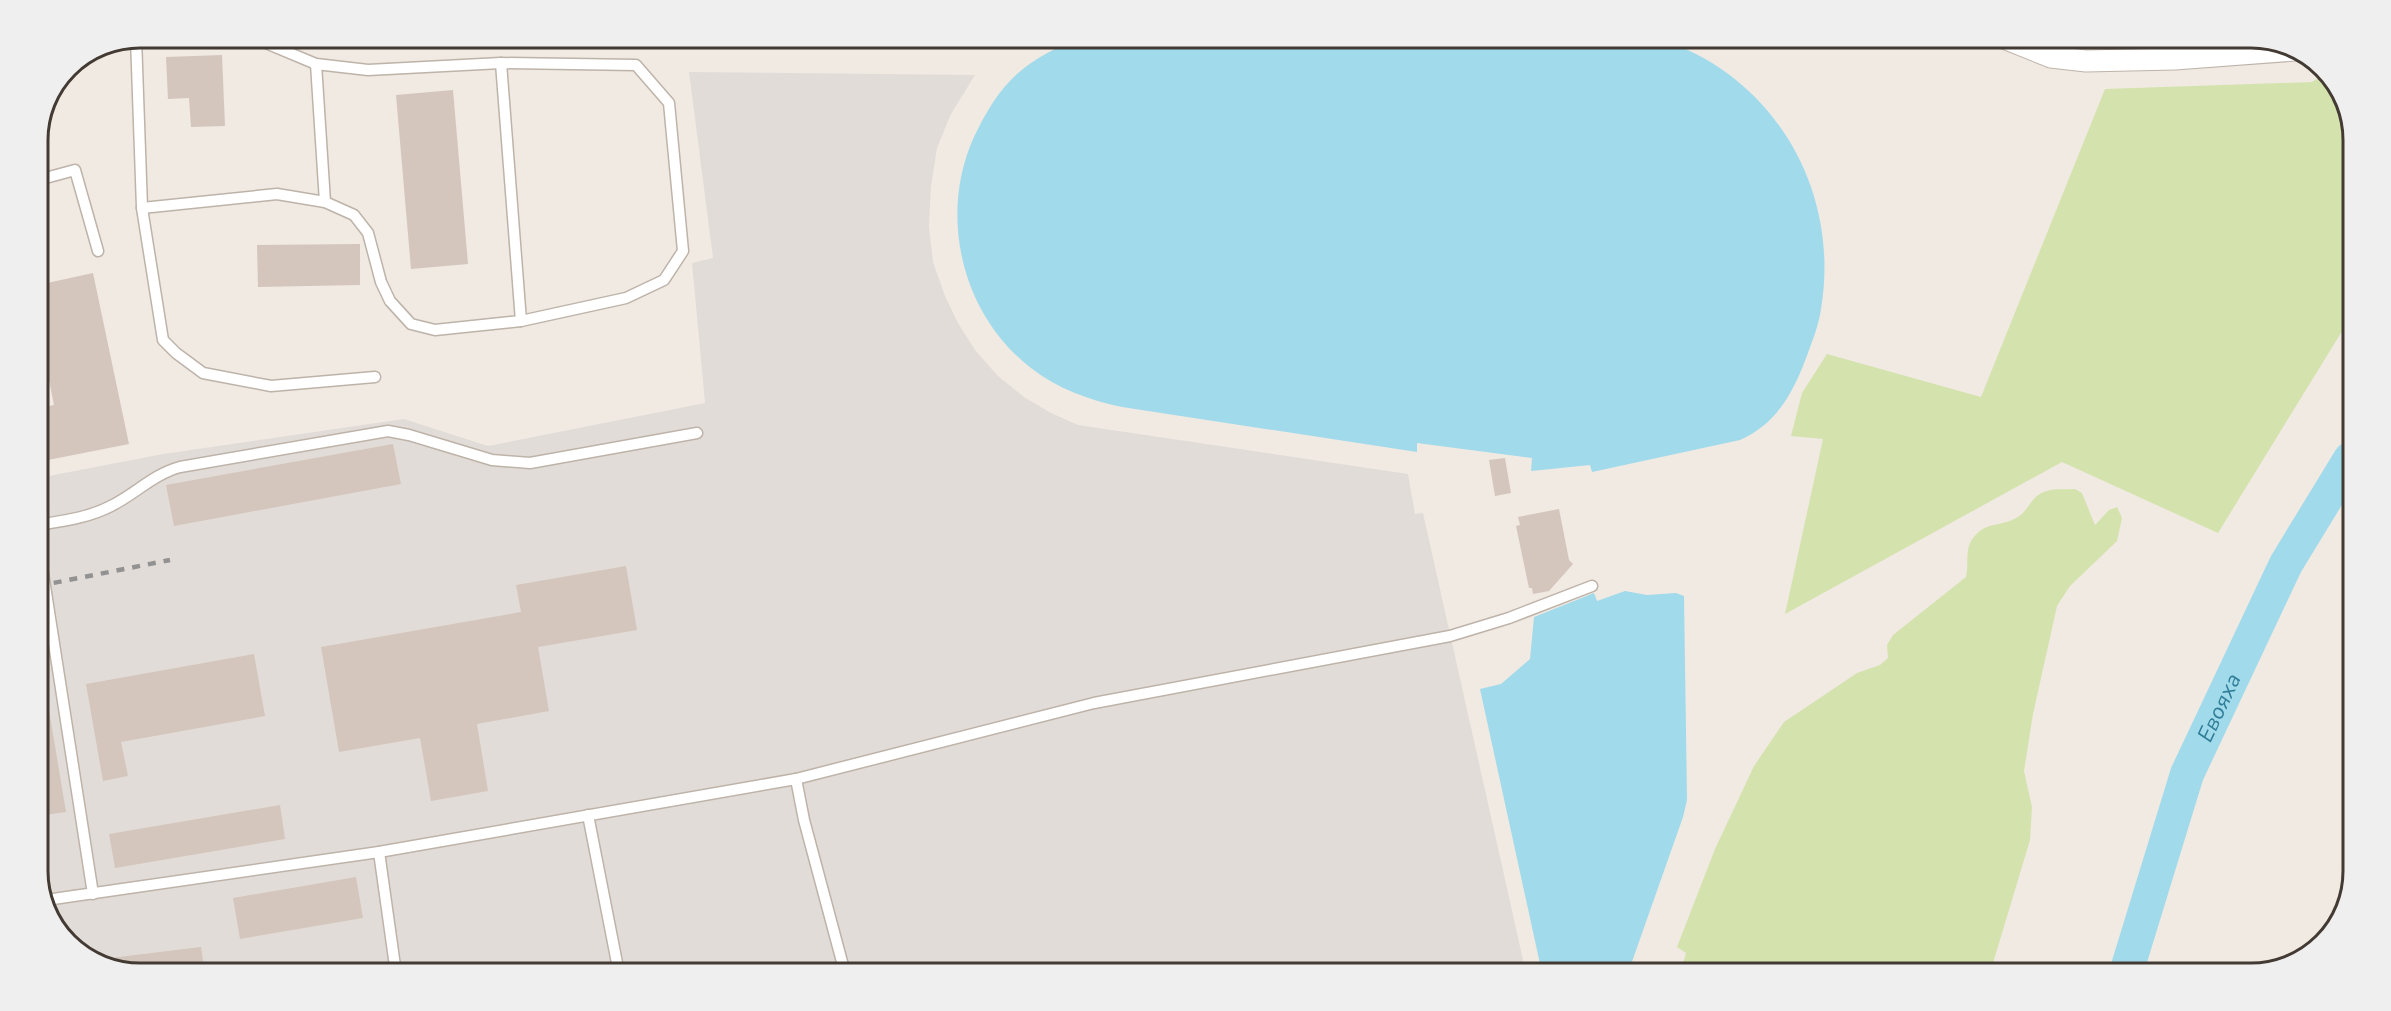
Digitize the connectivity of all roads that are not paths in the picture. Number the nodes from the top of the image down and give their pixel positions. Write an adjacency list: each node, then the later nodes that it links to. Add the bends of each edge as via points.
1 (136, 48): 9 (lane)
2 (278, 48): 6 (lane)
3 (2029, 48): 4 (street, via 2051,57 2086,61)
4 (2275, 52)
5 (501, 63): 6 (lane, via 369,70); 11 (lane); 11 (lane, via 636,65 669,103 683,250 664,280 626,298)
6 (316, 64): 8 (lane)
7 (48, 177): 10 (lane, via 75,170)
8 (325, 202): 9 (lane, via 278,194); 11 (lane, via 354,215 368,234 390,301 411,324 435,330)
9 (142, 207): 12 (lane, via 163,340 203,373 271,386)
10 (98, 251)
11 (521, 321)
12 (375, 377)
13 (697, 433): 14 (lane, via 530,464 492,460 388,431 180,467 157,476 111,506 76,519)
14 (48, 523)
15 (1592, 586): 17 (lane, via 1450,636 1094,703)
16 (48, 605): 20 (lane)
17 (796, 779): 18 (lane); 24 (lane)
18 (588, 815): 19 (lane); 23 (lane)
19 (379, 852): 20 (lane); 22 (lane)
20 (93, 894): 21 (lane)
21 (53, 899)
22 (394, 963)
23 (618, 963)
24 (842, 963)

